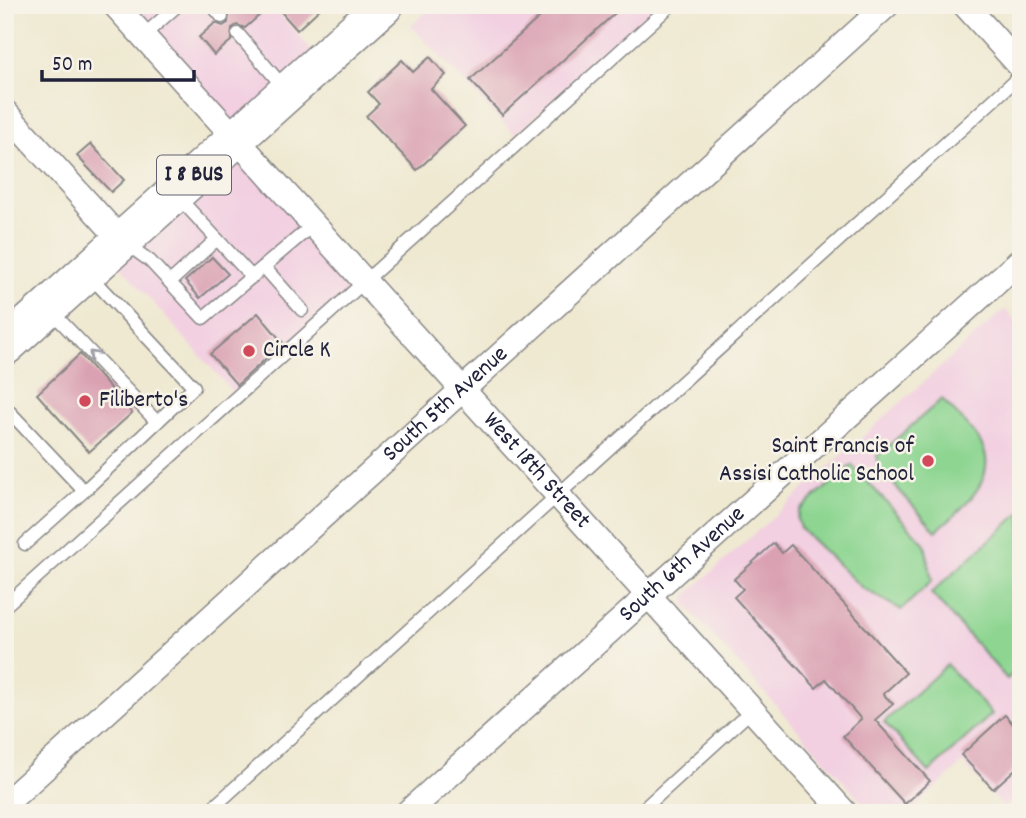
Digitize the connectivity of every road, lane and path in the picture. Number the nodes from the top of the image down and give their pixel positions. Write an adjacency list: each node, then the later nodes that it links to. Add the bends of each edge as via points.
1 (115, 5): 10 (street, West 18th Street)
2 (178, 5): 10 (lane)
3 (212, 5): 8 (lane)
4 (384, 5): 13 (main road, I 8 BUS)
5 (671, 5): 25 (lane)
6 (887, 5): 29 (street, South 5th Avenue)
7 (965, 5): 11 (street)
8 (222, 17)
9 (238, 34): 13 (lane)
10 (143, 36): 15 (street, West 18th Street)
11 (1021, 67)
12 (1021, 75): 33 (lane)
13 (287, 91): 15 (main road, I 8 BUS)
14 (5, 112): 19 (street)
15 (235, 138): 16 (main road, I 8 BUS); 17 (street, West 18th Street)
16 (174, 192): 18 (lane); 19 (main road, I 8 BUS)
17 (313, 225): 21 (lane); 25 (street, West 18th Street)
18 (218, 239): 23 (lane); 24 (lane)
19 (121, 240): 22 (main road, I 8 BUS); 24 (lane)
20 (1020, 262): 35 (street, South 6th Avenue)
21 (264, 267): 23 (lane); 27 (lane)
22 (86, 272): 26 (main road, I 8 BUS); 31 (lane, via 194,387)
23 (252, 277): 24 (lane, via 203,318)
24 (170, 282)
25 (366, 283): 29 (street, West 18th Street); 36 (lane)
26 (47, 307): 28 (main road, I 8 BUS); 31 (lane, one-way to 26)
27 (302, 310)
28 (5, 346)
29 (462, 389): 33 (street, West 18th Street); 38 (street, South 5th Avenue)
30 (5, 407): 32 (lane)
31 (157, 422): 32 (lane)
32 (84, 491): 34 (lane)
33 (558, 495): 35 (street, West 18th Street); 39 (lane)
34 (25, 544)
35 (648, 594): 37 (street, West 18th Street); 40 (street, South 6th Avenue)
36 (5, 606)
37 (752, 710): 41 (lane); 42 (street, West 18th Street)
38 (10, 803)
39 (207, 813)
40 (407, 813)
41 (639, 813)
42 (845, 813)

